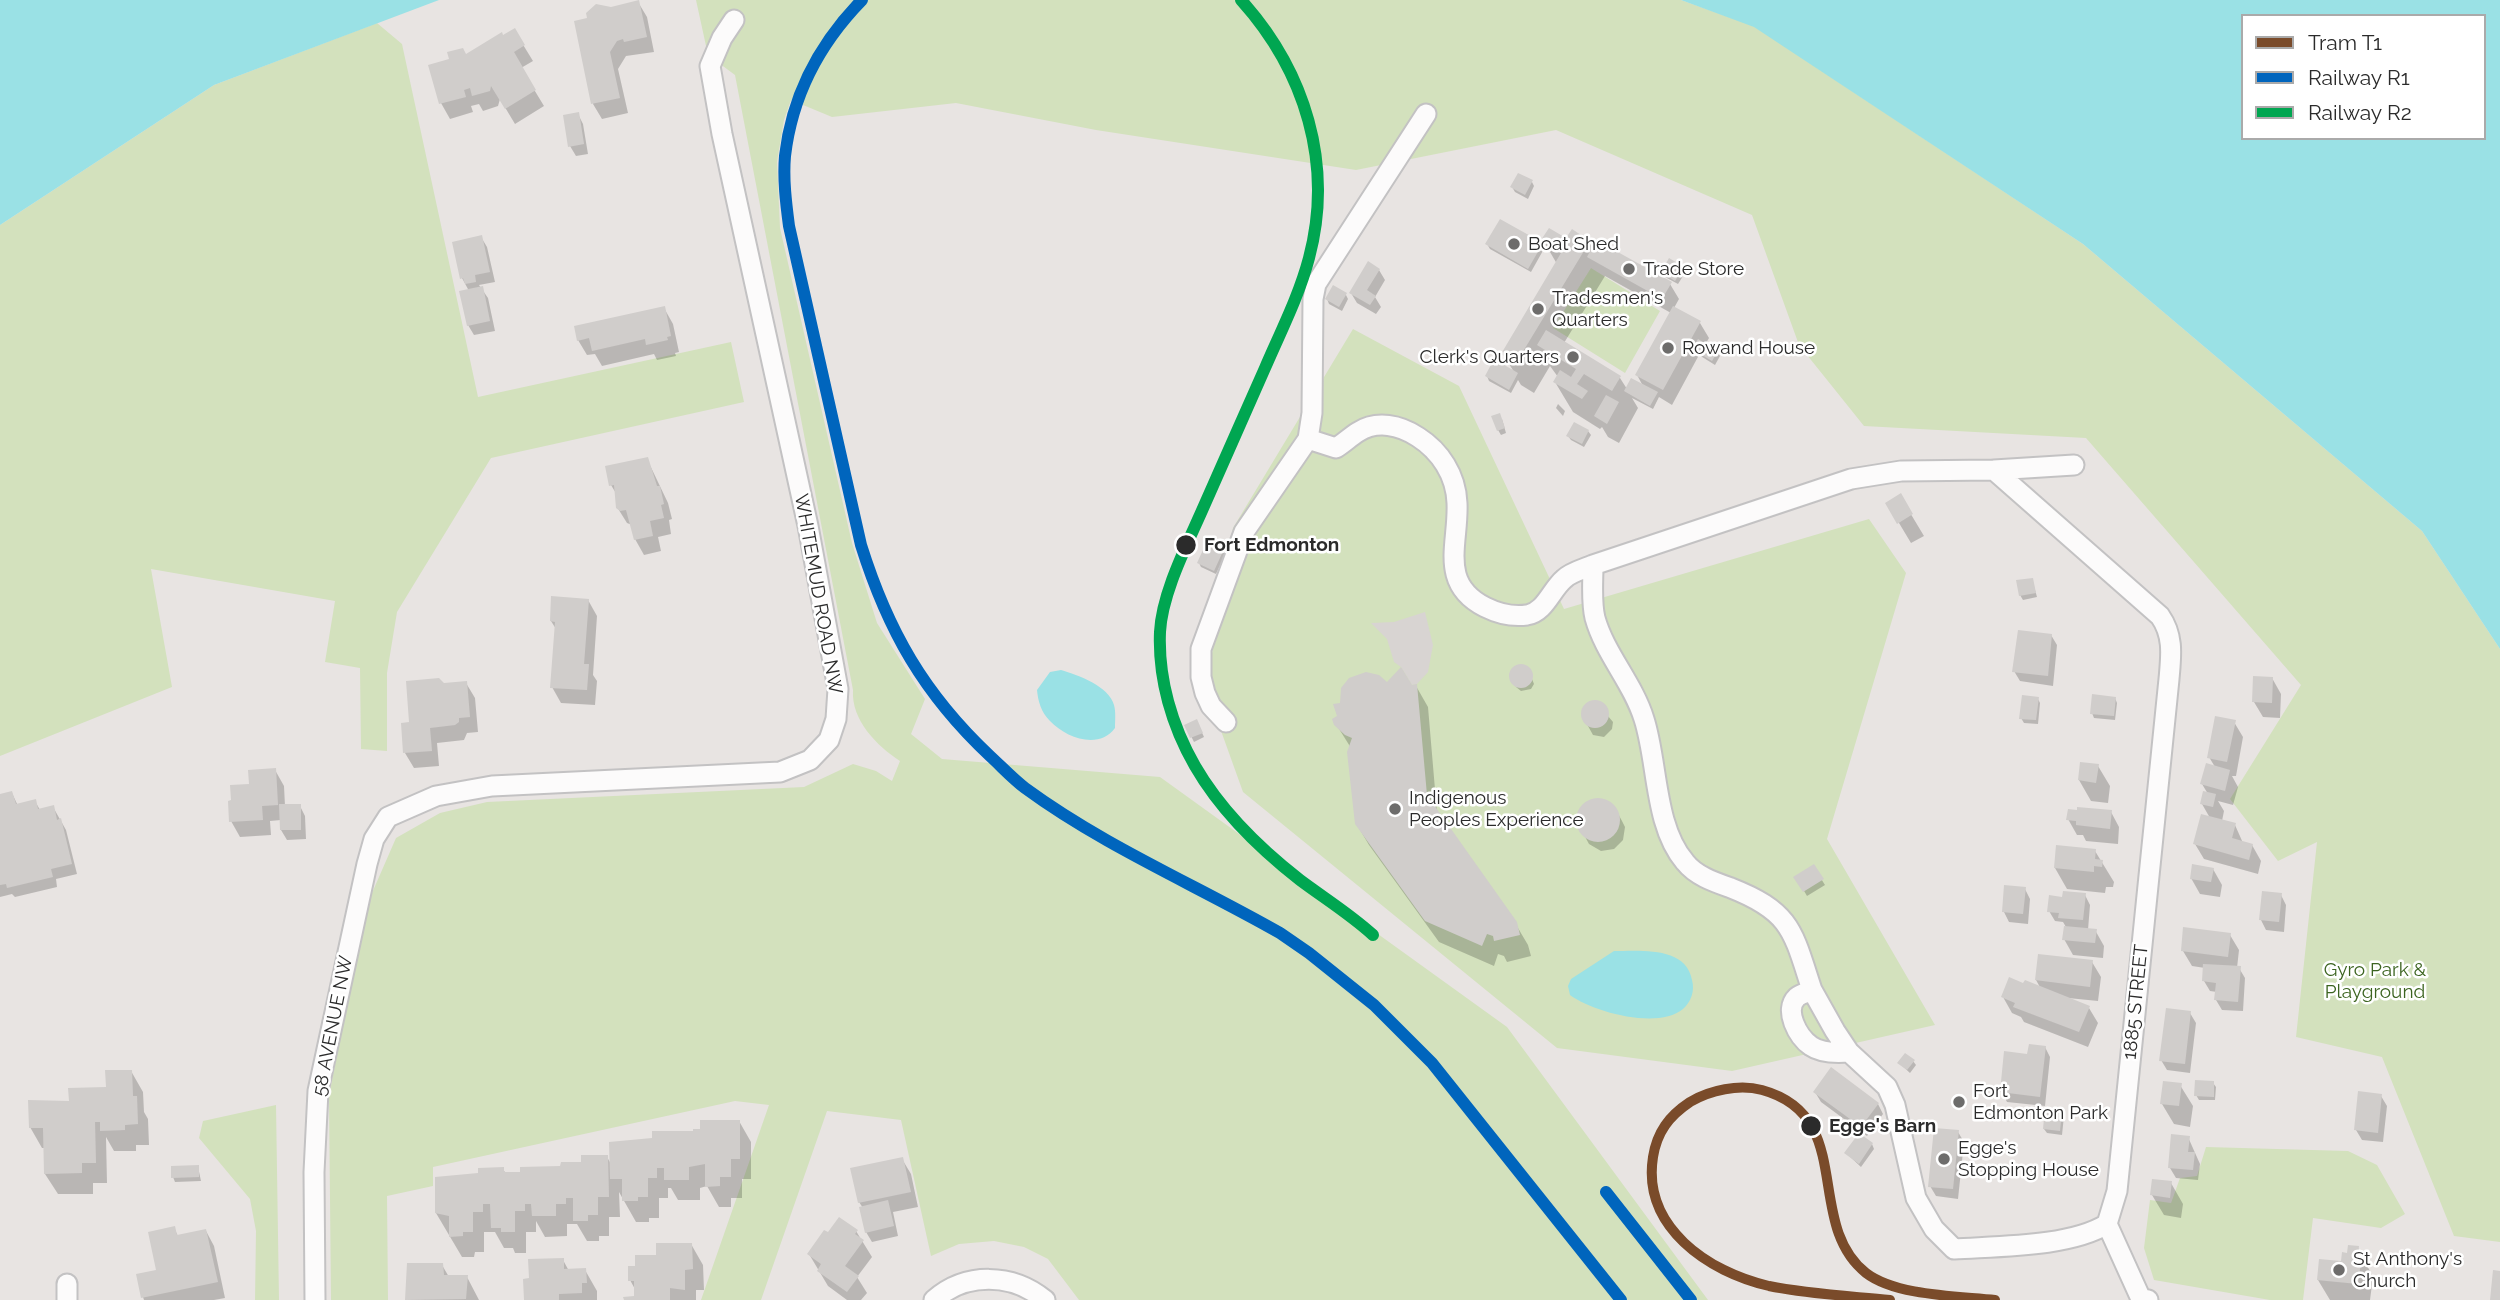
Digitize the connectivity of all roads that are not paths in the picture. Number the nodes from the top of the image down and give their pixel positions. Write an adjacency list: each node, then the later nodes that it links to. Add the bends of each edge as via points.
1 (734, 20): 8 (street, WHITEMUD ROAD NW, via 710,66 838,689 829,740 810,760 779,772 492,786 436,796 388,817)
2 (1426, 114): 3 (street, via 1316,284)
3 (1308, 439): 6 (street, via 1336,448 1357,432 1380,425 1397,426 1431,445 1455,489 1453,549 1458,580 1468,596 1494,612 1526,615 1537,611 1565,577); 7 (street, via 1244,532 1201,649 1205,693)
4 (2074, 465): 5 (street)
5 (1994, 470): 6 (street, via 1901,471 1852,479); 11 (street, 1885 STREET, via 2160,616 2171,639 2117,1191)
6 (1593, 565): 9 (street, via 1595,617 1638,702 1665,822 1683,861 1696,873 1757,900 1783,918)
7 (1226, 722)
8 (374, 839): 12 (street, 58 AVENUE NW, via 317,1091)
9 (1812, 990): 10 (street); 10 (street, via 1793,1004 1791,1018 1800,1035 1812,1047)
10 (1849, 1052): 11 (street, via 1887,1087 1916,1198 1934,1229 1954,1249 2042,1243)
11 (2107, 1224): 15 (street)
12 (315, 1300)
13 (934, 1300): 14 (street, via 953,1287 983,1279 1014,1282)
14 (1045, 1300)
15 (2143, 1300)

